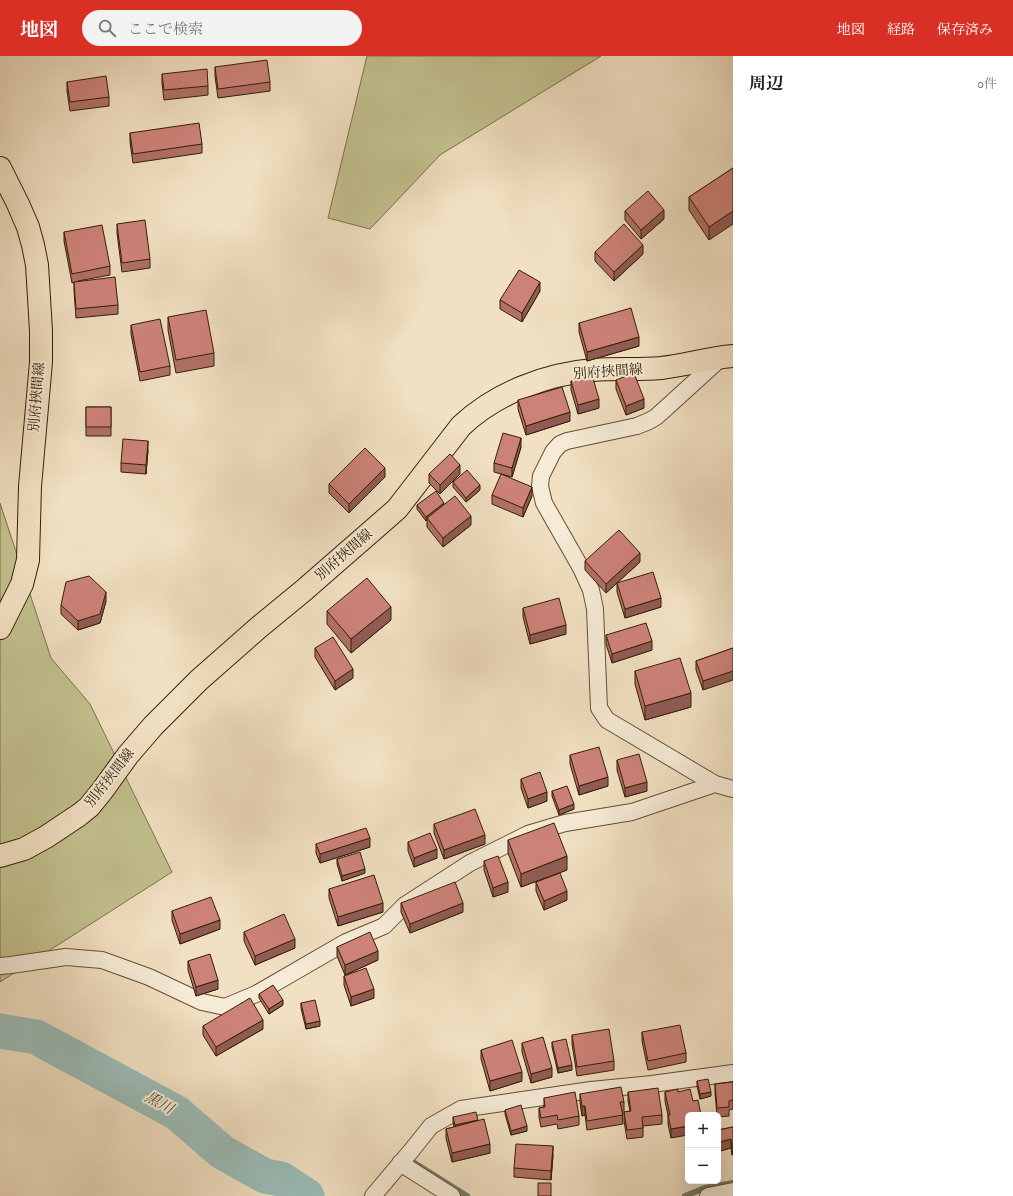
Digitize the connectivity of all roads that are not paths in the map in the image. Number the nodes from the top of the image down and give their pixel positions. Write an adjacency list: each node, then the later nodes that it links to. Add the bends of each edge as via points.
1 (0, 168): 3 (main road, 別府挾間線, via 28,227 33,245 37,265 41,331 41,362 30,486 28,560 22,584)
2 (728, 357): 4 (street, via 649,421 560,444 541,476 540,486 544,503 591,590 595,610 598,708 607,720); 6 (main road, 別府挾間線, via 668,367 595,370 555,377 512,392 473,415 461,426 397,509 199,680 128,755 89,807 55,832 30,846)
3 (0, 628)
4 (715, 784): 5 (street); 7 (street, via 632,812 565,822 528,834 470,864 405,904 384,926 346,942 256,994 225,1007 202,1002 149,977 102,960 66,957)
5 (733, 789)
6 (0, 856)
7 (0, 966)
8 (733, 1073): 9 (street, via 461,1109 431,1126)
9 (400, 1163): 11 (street); 12 (street)
10 (733, 1191): 13 (street)
11 (373, 1196)
12 (452, 1196)
13 (708, 1196)

